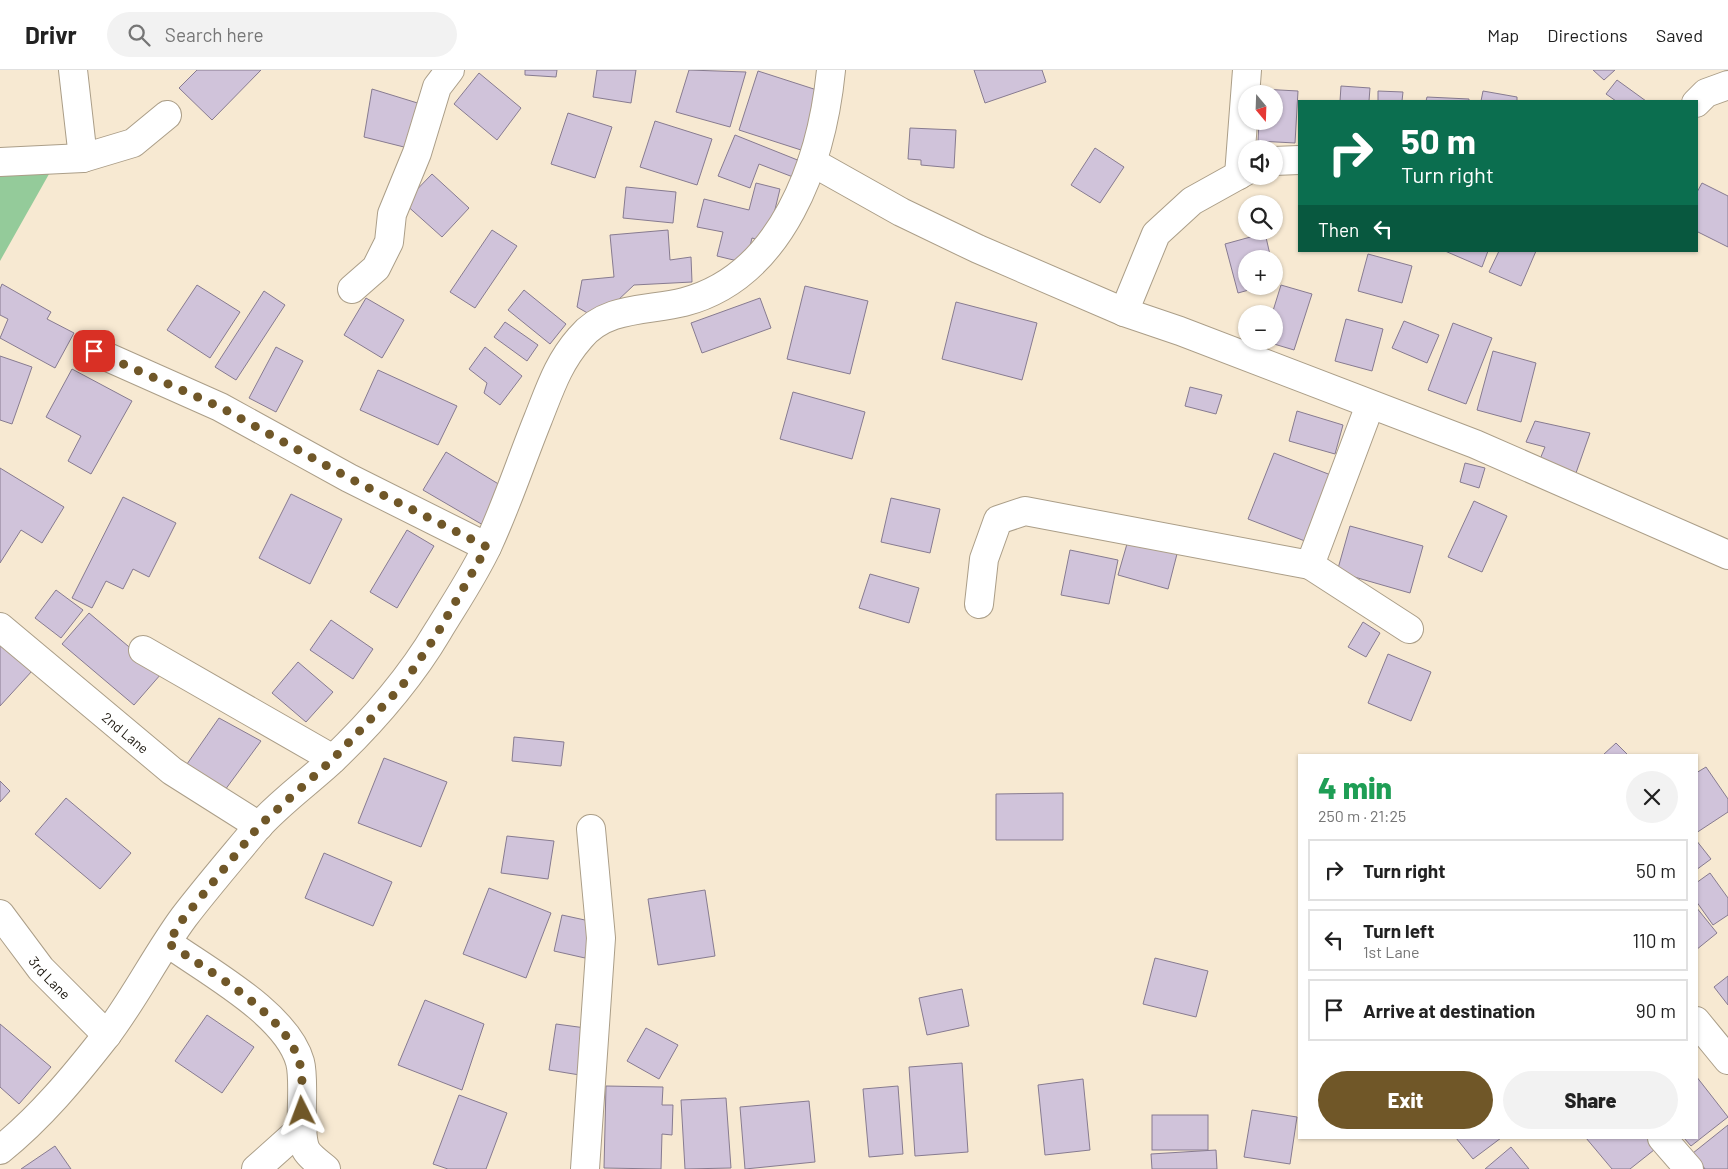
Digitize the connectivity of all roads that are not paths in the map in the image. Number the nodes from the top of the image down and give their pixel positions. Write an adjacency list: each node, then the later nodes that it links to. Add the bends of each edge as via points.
1 (73, 70): 9 (street)
2 (450, 70): 15 (street, via 438,87 417,153 392,214 389,242 376,268)
3 (1247, 70): 8 (street)
4 (826, 71): 13 (street)
5 (1728, 85): 6 (street, via 1706,93)
6 (1698, 101)
7 (167, 115): 9 (street, via 132,143)
8 (1244, 140)
9 (83, 158): 12 (street)
10 (1298, 160): 11 (street)
11 (1283, 161)
12 (0, 162)
13 (812, 162): 16 (street, via 910,216); 19 (street, via 788,216 763,253 731,281 686,302 617,313 594,323 582,335 559,365)
14 (1238, 175): 16 (street, via 1192,201 1156,234)
15 (352, 289)
16 (1124, 312): 18 (street)
17 (94, 351): 19 (street, via 220,407 349,478)
18 (1370, 405): 20 (street, via 1475,444); 21 (street)
19 (487, 547): 26 (street, via 437,634 402,686)
20 (1728, 555)
21 (1310, 565): 22 (street, via 1025,511 998,520 984,559); 24 (street)
22 (979, 604)
23 (0, 627): 27 (street, 2nd Lane, via 172,771)
24 (1409, 629)
25 (143, 650): 26 (street)
26 (333, 759): 27 (street)
27 (259, 826): 30 (street, via 183,919)
28 (591, 830): 39 (street, via 601,938)
29 (0, 914): 32 (street, 3rd Lane, via 40,969)
30 (168, 943): 32 (street); 34 (street, via 266,1012 292,1045 300,1062)
31 (1698, 1023): 33 (street)
32 (107, 1035): 36 (street, via 30,1126)
33 (1728, 1060)
34 (303, 1127): 37 (street); 38 (street, via 306,1150)
35 (1663, 1139): 40 (street)
36 (0, 1150)
37 (256, 1169)
38 (326, 1169)
39 (585, 1169)
40 (1689, 1169)

